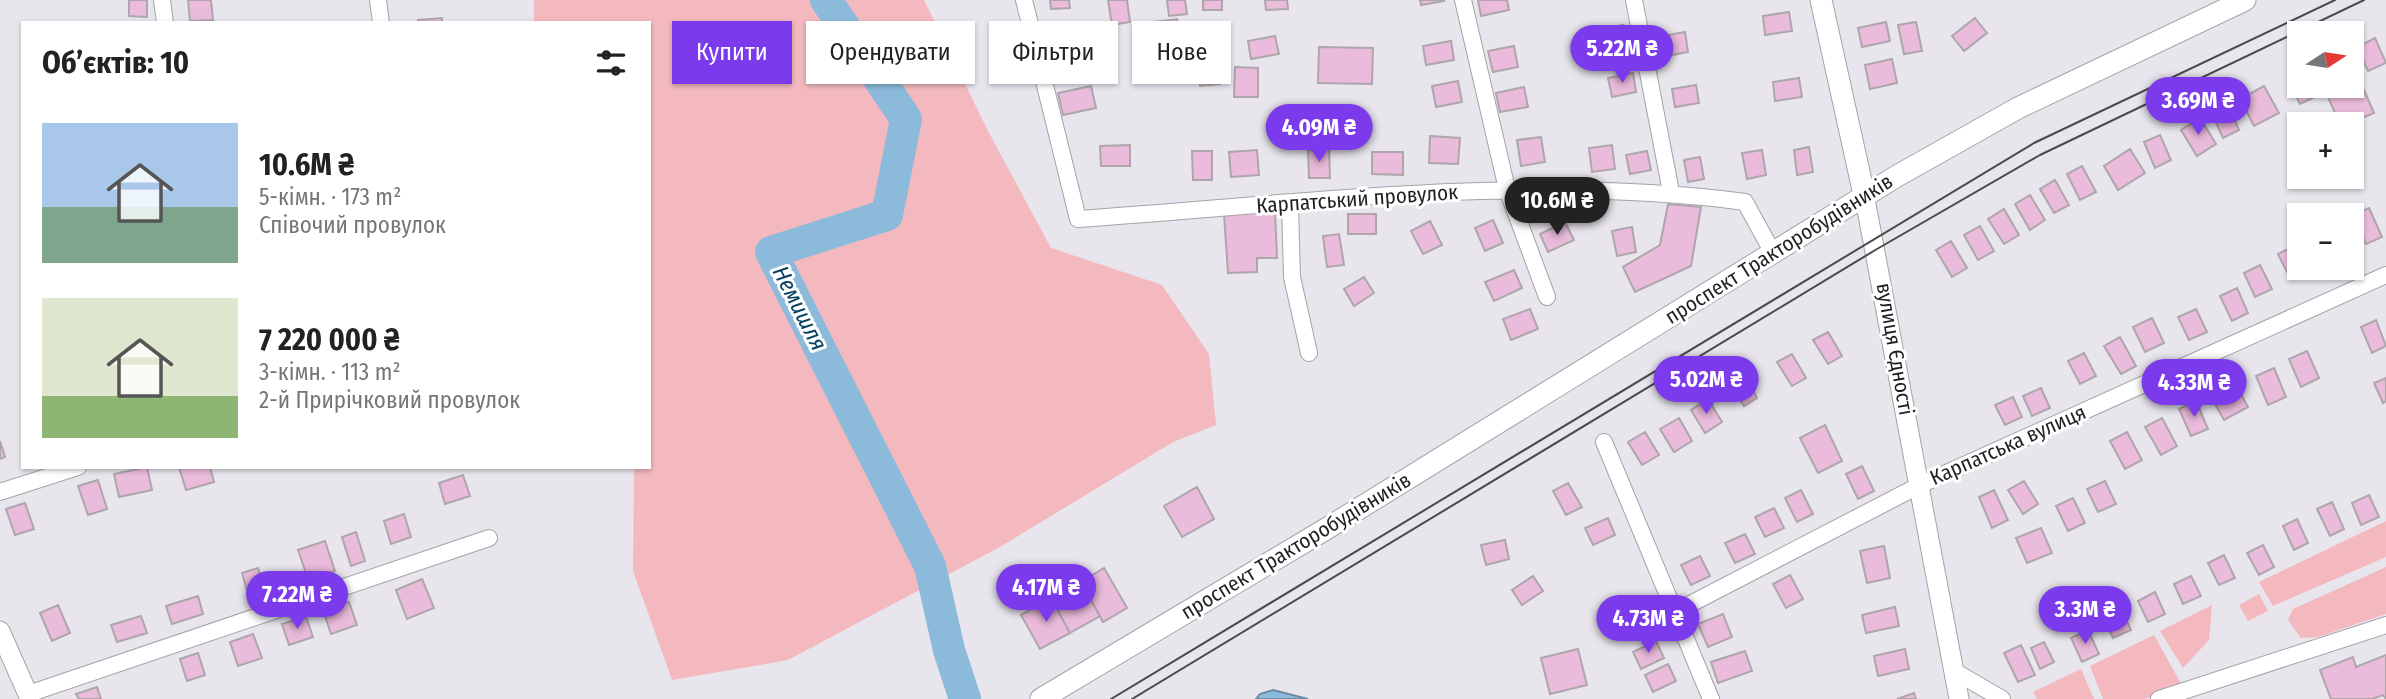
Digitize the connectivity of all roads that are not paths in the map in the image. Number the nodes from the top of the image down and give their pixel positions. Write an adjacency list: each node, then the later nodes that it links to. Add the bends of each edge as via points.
1 (162, 0): 8 (street)
2 (378, 0): 9 (street)
3 (1024, 0): 13 (street, Карпатський провулок, via 1078,219)
4 (1463, 0): 10 (street)
5 (1634, 0): 11 (street)
6 (1821, 0): 12 (main road, вулиця Єдності)
7 (2245, 0): 12 (main road, проспект Тракторобудівників, via 2018,108)
8 (165, 21)
9 (381, 21)
10 (1507, 189): 11 (street, Карпатський провулок); 13 (street, Карпатський провулок); 16 (street)
11 (1671, 192): 14 (street, Карпатський провулок, via 1745,202)
12 (1865, 199): 14 (main road, проспект Тракторобудівників); 20 (street, вулиця Єдності)
13 (1290, 204): 17 (street, via 1292,277)
14 (1773, 253): 28 (main road, проспект Тракторобудівників)
15 (2386, 275): 20 (street, Карпатська вулиця)
16 (1547, 297)
17 (1308, 353)
18 (1604, 442): 23 (street)
19 (72, 469): 21 (street)
20 (1920, 485): 23 (street, Карпатська вулиця); 26 (street, вулиця Єдності)
21 (0, 492)
22 (489, 538): 27 (street)
23 (1675, 612): 29 (street)
24 (2386, 625): 32 (street)
25 (0, 631): 27 (street)
26 (1954, 671): 30 (street, вулиця Єдності); 31 (street)
27 (29, 697)
28 (1041, 699)
29 (1711, 699)
30 (1959, 699)
31 (2002, 699)
32 (2159, 699)

